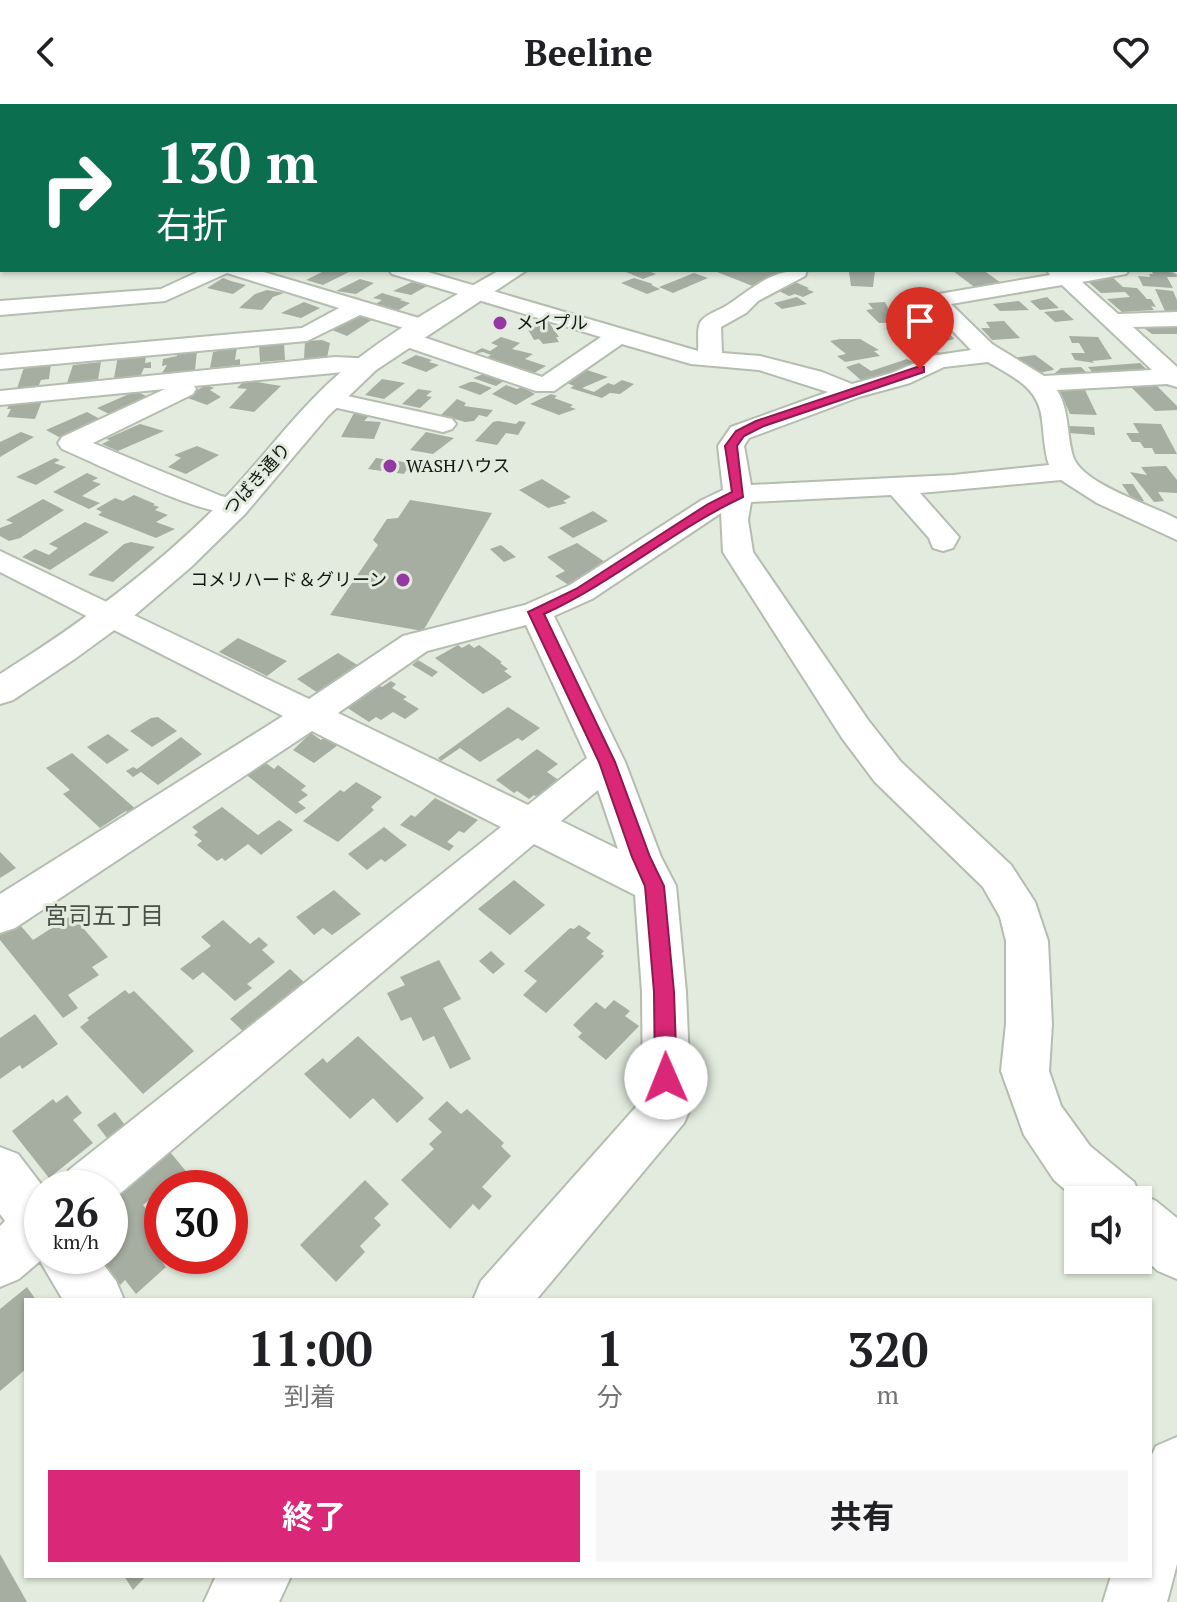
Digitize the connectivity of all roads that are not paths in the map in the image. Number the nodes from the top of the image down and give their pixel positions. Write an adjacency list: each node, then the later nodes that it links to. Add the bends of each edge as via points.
1 (215, 272): 10 (street, via 165,295)
2 (242, 272): 9 (street)
3 (405, 272): 8 (street)
4 (513, 272): 8 (main road, つばき通り)
5 (798, 272): 16 (street, via 710,324)
6 (1096, 272): 7 (street)
7 (1062, 275): 12 (street); 15 (street, via 941,300 940,306)
8 (475, 294): 13 (main road, つばき通り); 14 (street)
9 (358, 307): 13 (street); 17 (street, via 307,334)
10 (0, 308)
11 (1177, 319): 12 (street)
12 (1113, 321): 20 (street)
13 (412, 332): 14 (street, via 545,386); 18 (main road, つばき通り)
14 (620, 335): 16 (street)
15 (993, 354): 21 (street); 22 (street, via 939,361)
16 (710, 359): 22 (street, via 760,363)
17 (0, 362)
18 (368, 364): 19 (street); 24 (main road, つばき通り)
19 (196, 377): 23 (street); 29 (street, via 188,387 71,443)
20 (1175, 378): 21 (street)
21 (1038, 384): 26 (street, via 1047,392 1058,422 1060,460)
22 (850, 392): 28 (street, via 740,433 731,446)
23 (0, 398)
24 (329, 399): 25 (street); 29 (main road, つばき通り)
25 (443, 424)
26 (1067, 471): 27 (street); 30 (street)
27 (899, 487): 28 (street); 31 (street)
28 (738, 494): 33 (street, via 581,592); 43 (street, via 738,552 855,729 888,772 997,876 1020,914 1027,941 1025,1071 1041,1119 1072,1163)
29 (233, 507): 34 (main road, つばき通り)
30 (1177, 531)
31 (943, 542)
32 (0, 560): 34 (street)
33 (536, 612): 36 (street, via 415,643); 37 (street)
34 (115, 616): 35 (main road, つばき通り); 36 (street)
35 (0, 691)
36 (312, 714): 38 (street); 40 (street)
37 (607, 762): 38 (street); 39 (street)
38 (533, 823): 39 (street); 41 (street)
39 (655, 886): 51 (street, via 667,1107)
40 (0, 916)
41 (109, 1170)
42 (0, 1172): 44 (street)
43 (1099, 1186)
44 (24, 1204)
45 (1152, 1231): 47 (street)
46 (24, 1247): 48 (street)
47 (1177, 1252)
48 (0, 1260)
49 (77, 1274): 50 (street)
50 (95, 1298)
51 (502, 1298)
52 (1177, 1467): 53 (street)
53 (1152, 1547)
54 (257, 1578): 56 (street)
55 (1142, 1578): 57 (street)
56 (236, 1602)
57 (1135, 1602)

